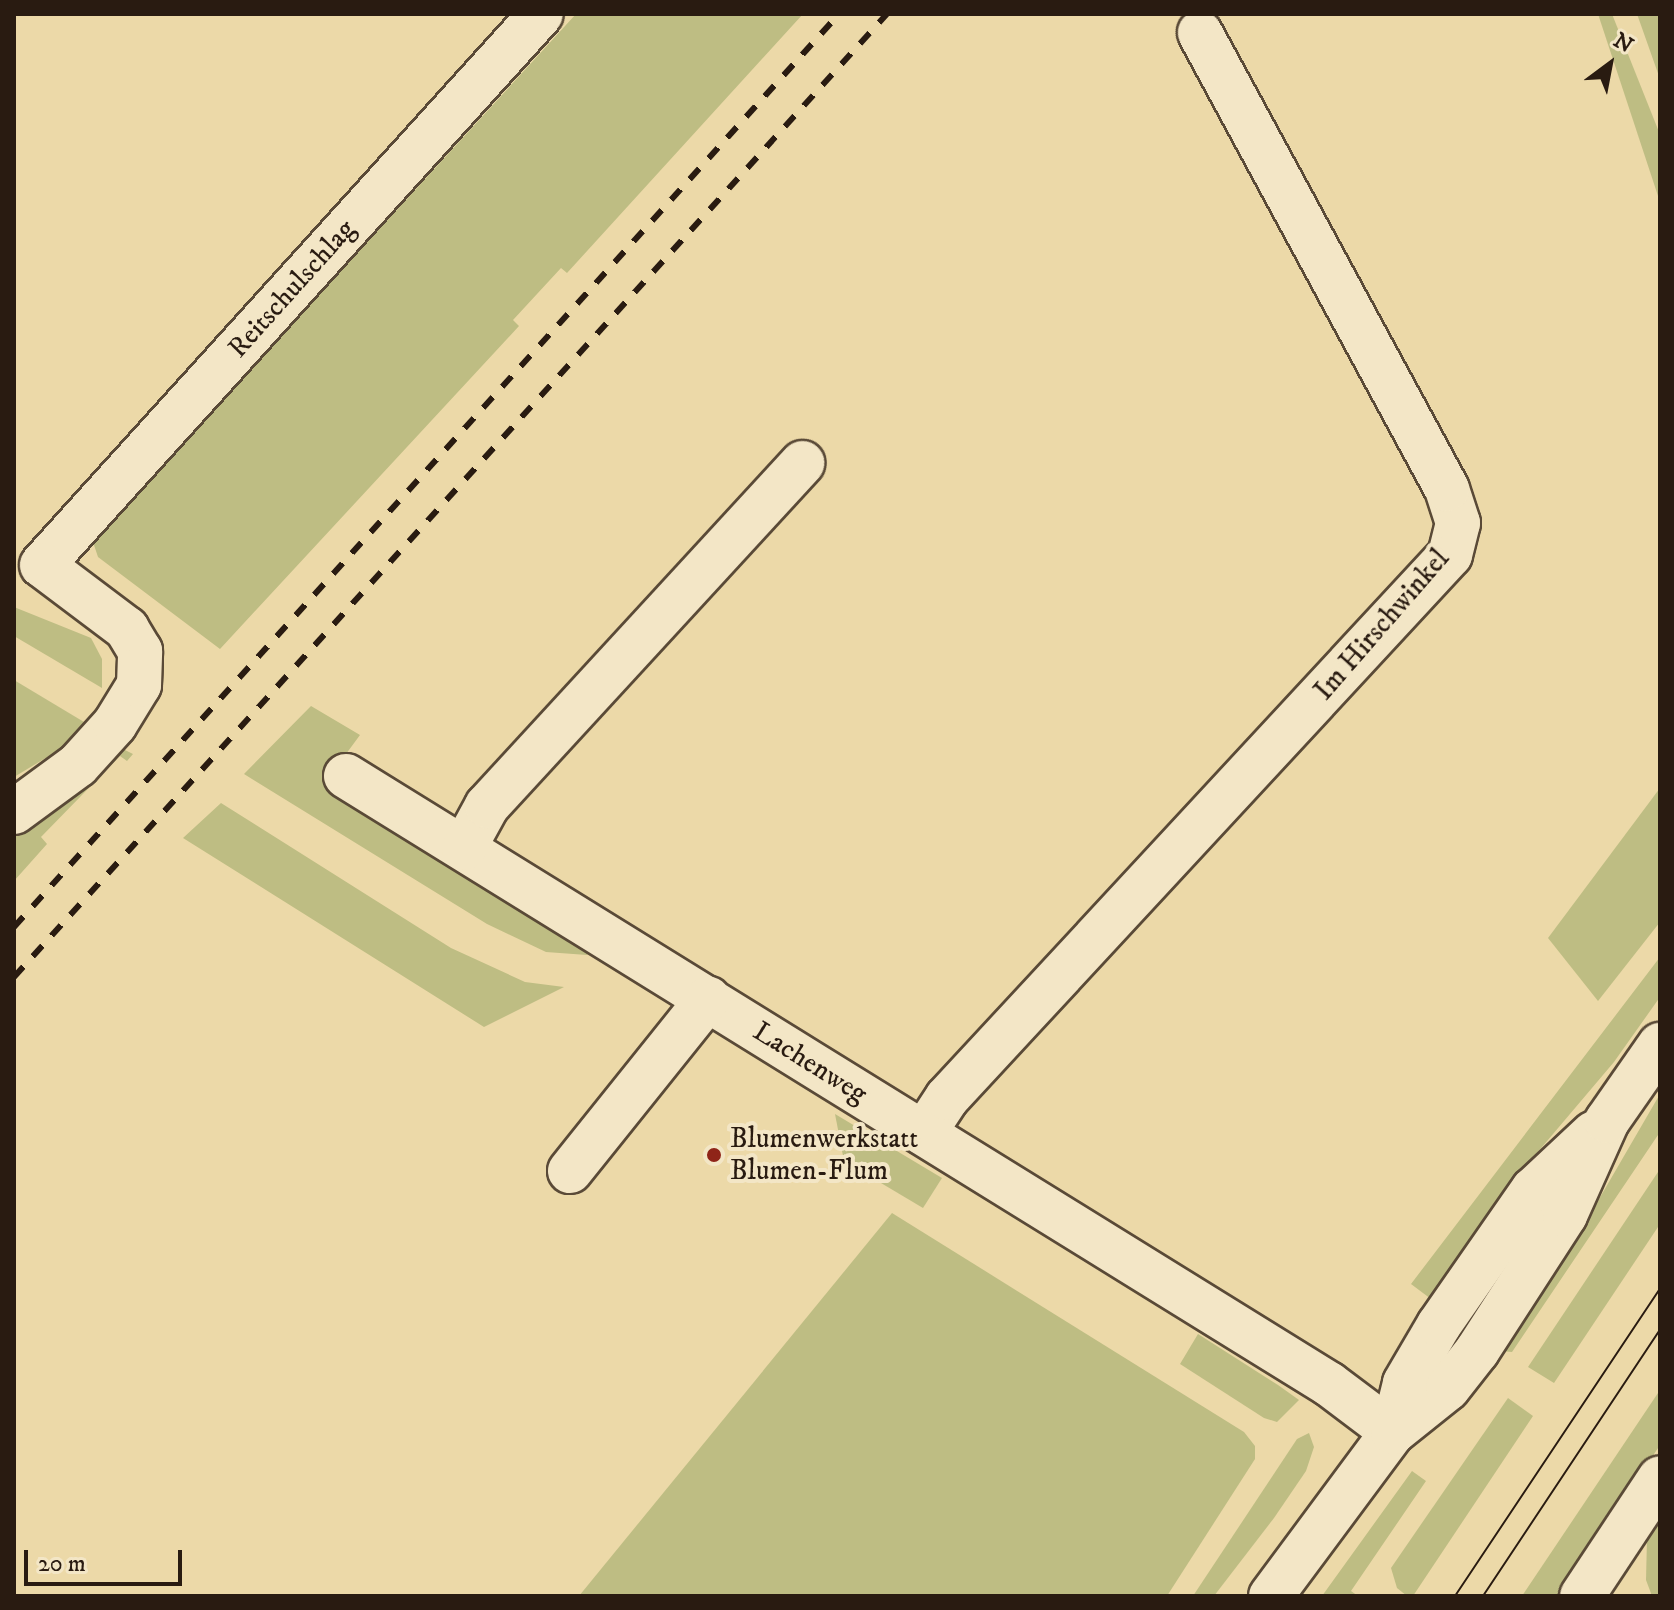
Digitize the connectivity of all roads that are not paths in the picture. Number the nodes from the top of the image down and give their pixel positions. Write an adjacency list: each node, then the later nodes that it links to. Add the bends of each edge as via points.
1 (541, 14): 4 (street, Reitschulschlag)
2 (1200, 33): 10 (street, Im Hirschwinkel, via 1447,489 1458,523 1450,555 947,1098)
3 (802, 463): 7 (street, via 487,806)
4 (28, 568): 6 (street, via 127,629 140,651 139,685 115,724 78,765)
5 (346, 776): 7 (street, Lachenweg)
6 (14, 812)
7 (464, 848): 8 (street, Lachenweg)
8 (708, 999): 10 (street, Lachenweg); 11 (street)
9 (1660, 1045): 12 (street, via 1607,1121 1533,1190 1439,1325 1405,1383)
10 (924, 1133): 12 (street, Lachenweg, via 1329,1384)
11 (570, 1171)
12 (1393, 1432): 14 (street)
13 (1660, 1478): 15 (street)
14 (1271, 1596)
15 (1582, 1596)

